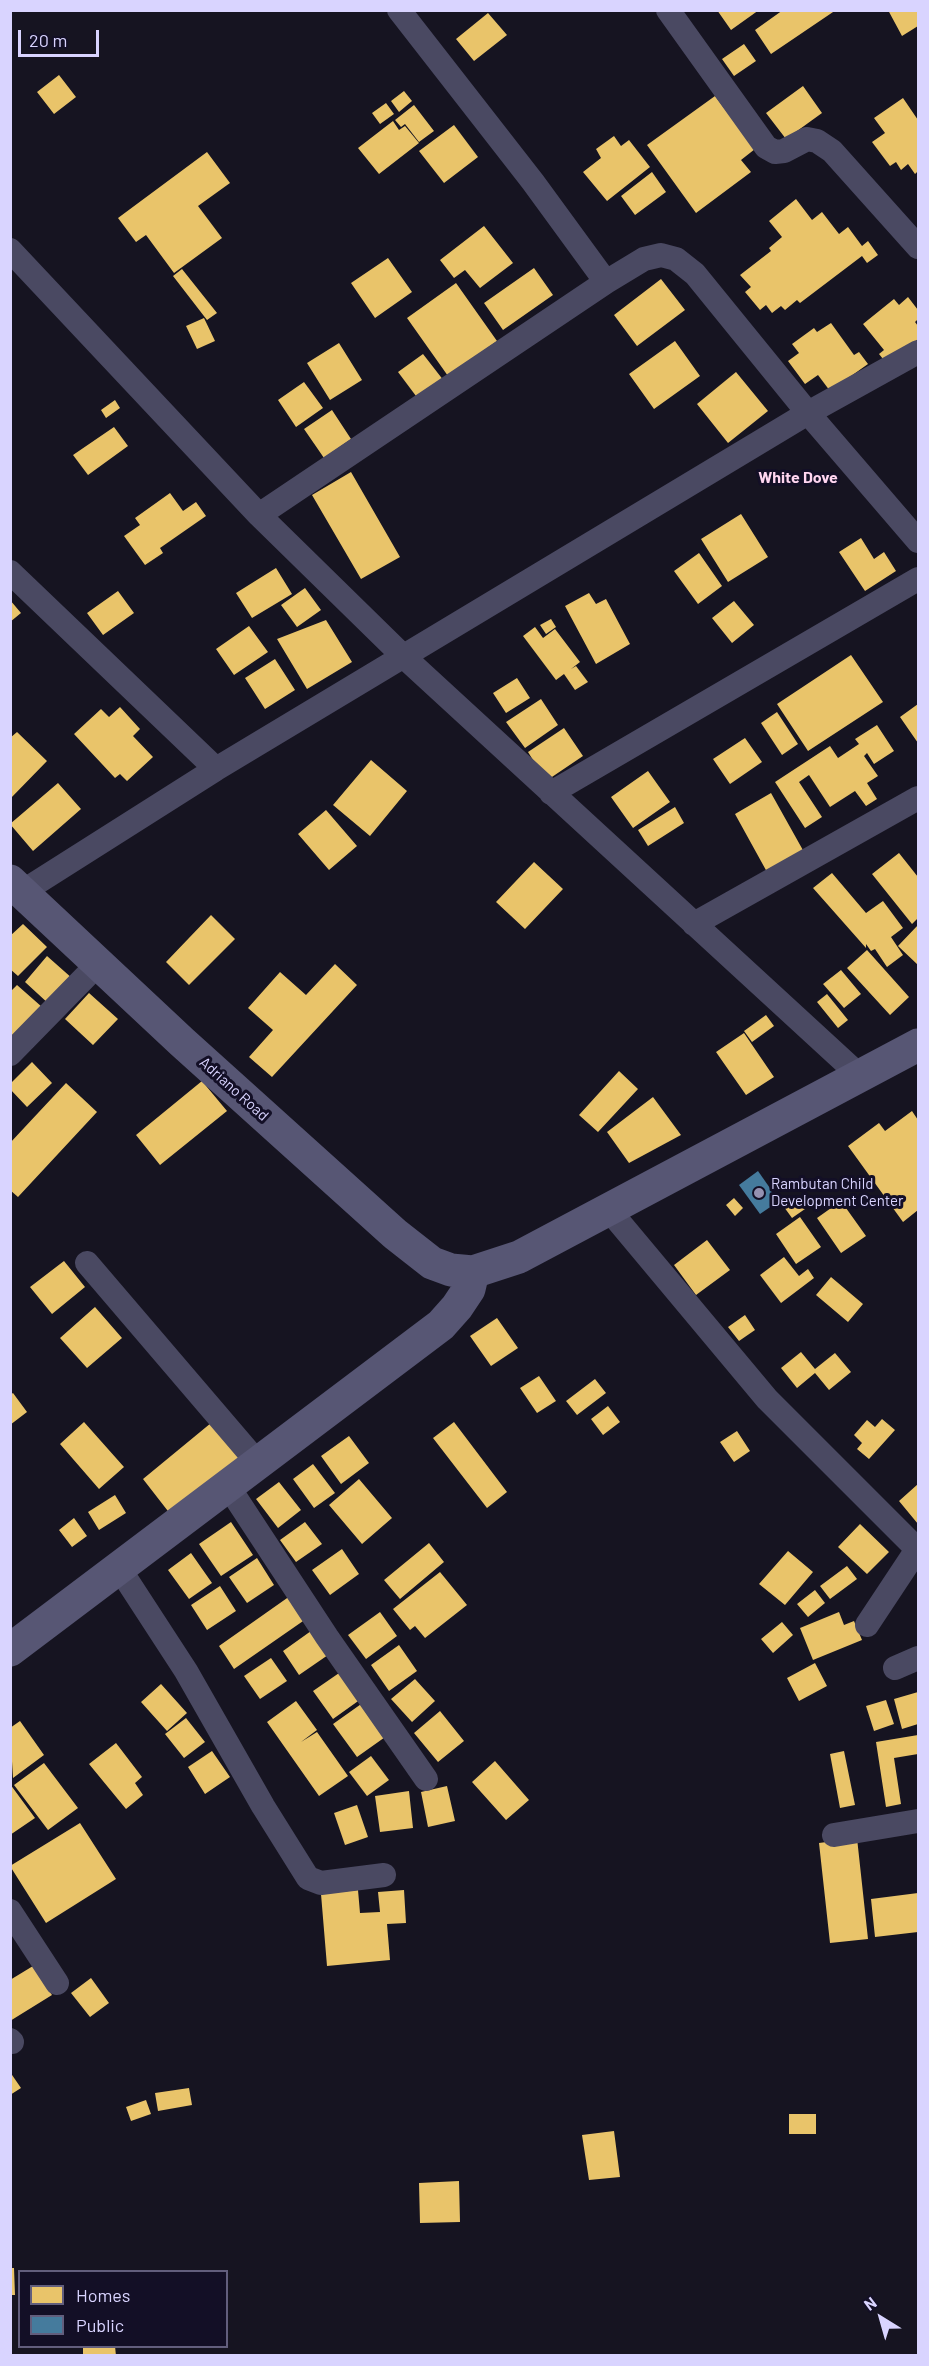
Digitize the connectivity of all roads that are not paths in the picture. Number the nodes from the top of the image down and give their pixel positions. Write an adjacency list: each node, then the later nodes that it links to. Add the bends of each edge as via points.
1 (399, 10): 5 (street, via 485,118)
2 (668, 10): 3 (street, via 766,147 784,152 807,139 817,141 832,151)
3 (918, 247)
4 (10, 250): 8 (street)
5 (606, 282): 7 (street, via 644,259 661,255 676,259 695,274); 8 (street)
6 (918, 352): 7 (street)
7 (808, 413): 9 (street); 12 (street)
8 (259, 515): 12 (street)
9 (918, 541)
10 (10, 572): 13 (street)
11 (918, 579): 14 (street)
12 (404, 656): 13 (street); 14 (street)
13 (216, 769): 16 (street)
14 (551, 793): 17 (street)
15 (918, 798): 17 (street)
16 (16, 887): 18 (street, Adriano Road)
17 (694, 924): 21 (street)
18 (98, 964): 20 (street); 24 (street, Adriano Road, via 414,1251 450,1270)
19 (918, 1046): 21 (street)
20 (10, 1054)
21 (860, 1076): 22 (street)
22 (609, 1210): 24 (street, via 519,1257); 27 (street, via 767,1399)
23 (87, 1263): 25 (street)
24 (473, 1272): 25 (street, via 469,1289 441,1325)
25 (258, 1463): 26 (street)
26 (228, 1486): 28 (street); 33 (street)
27 (918, 1548): 29 (street)
28 (119, 1568): 30 (street); 36 (street, via 186,1671 308,1878 321,1883)
29 (867, 1625)
30 (10, 1650)
31 (918, 1658): 32 (street)
32 (895, 1668)
33 (426, 1779)
34 (918, 1821): 35 (street)
35 (834, 1835)
36 (384, 1875)
37 (10, 1911): 38 (street)
38 (57, 1983)

